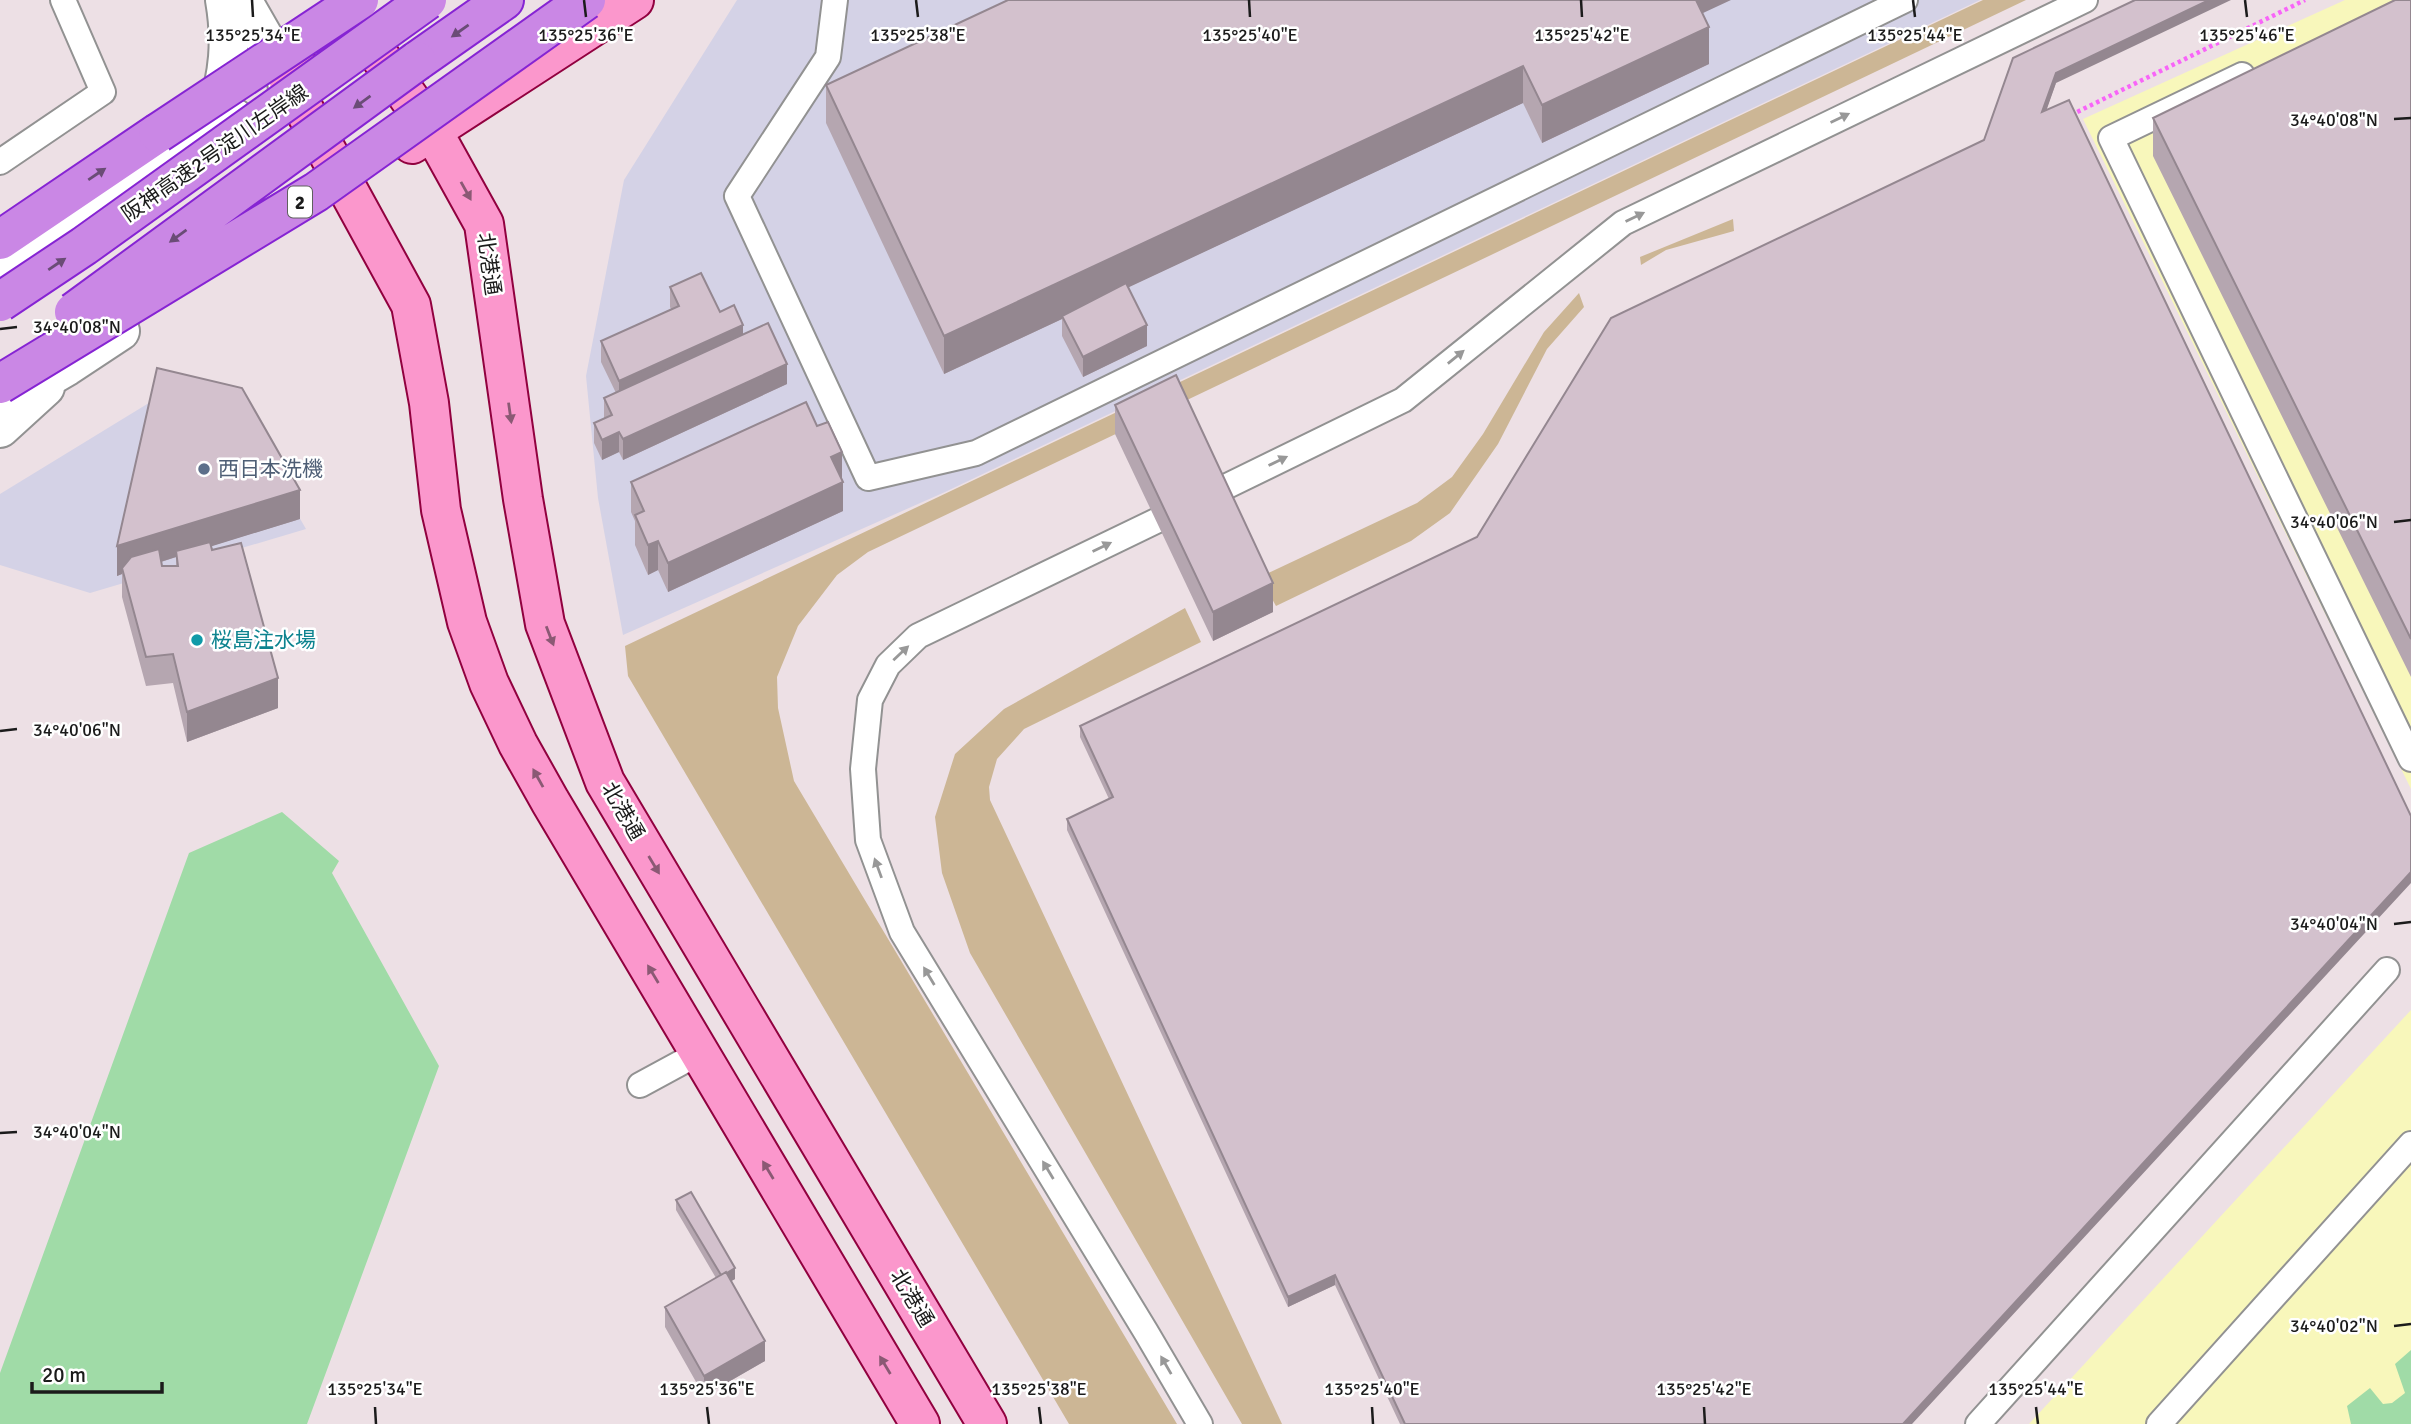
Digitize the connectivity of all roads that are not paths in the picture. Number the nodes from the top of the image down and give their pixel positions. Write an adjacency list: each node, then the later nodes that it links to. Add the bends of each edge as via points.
1 (63, 0): 18 (lane, via 103,92)
2 (225, 0): 17 (street, via 228,64)
3 (242, 0): 15 (street)
4 (337, 0): 13 (street)
5 (414, 0): 13 (main road)
6 (427, 0): 22 (highway, 阪神高速2号淀川左岸線, one-way to 6, bridge)
7 (504, 0): 24 (highway, one-way to 24, bridge)
8 (586, 0): 25 (highway, 2, bridge, via 316,192)
9 (634, 0): 16 (main road)
10 (835, 0): 11 (lane, via 828,57 737,195 868,478 976,453)
11 (1905, 0)
12 (2085, 0): 28 (lane, one-way to 12, via 1403,400 1623,223)
13 (362, 17): 15 (main road); 16 (main road, 北港通); 20 (highway, one-way to 13, bridge)
14 (2262, 66): 30 (lane, via 2111,138)
15 (289, 82): 17 (street); 19 (main road)
16 (433, 132): 19 (main road); 36 (main road, 北港通, one-way to 36, via 484,223 545,624 605,782)
17 (209, 135): 21 (street)
18 (0, 162)
19 (344, 184): 23 (street); 32 (main road, one-way to 19, via 550,801 489,683 467,622 441,510 429,403 411,305)
20 (0, 240)
21 (0, 269)
22 (0, 302)
23 (67, 366): 26 (street); 27 (street)
24 (0, 367)
25 (0, 384)
26 (0, 405)
27 (0, 428)
28 (1217, 491)
29 (1156, 521): 37 (lane, one-way to 29, via 902,932 868,840 863,769 870,700 888,665 918,636)
30 (2411, 759)
31 (2387, 970): 38 (lane)
32 (699, 1053): 33 (lane); 35 (main road, one-way to 32)
33 (640, 1085)
34 (2411, 1144): 39 (lane)
35 (920, 1424)
36 (987, 1424)
37 (1200, 1424)
38 (1978, 1424)
39 (2159, 1424)

